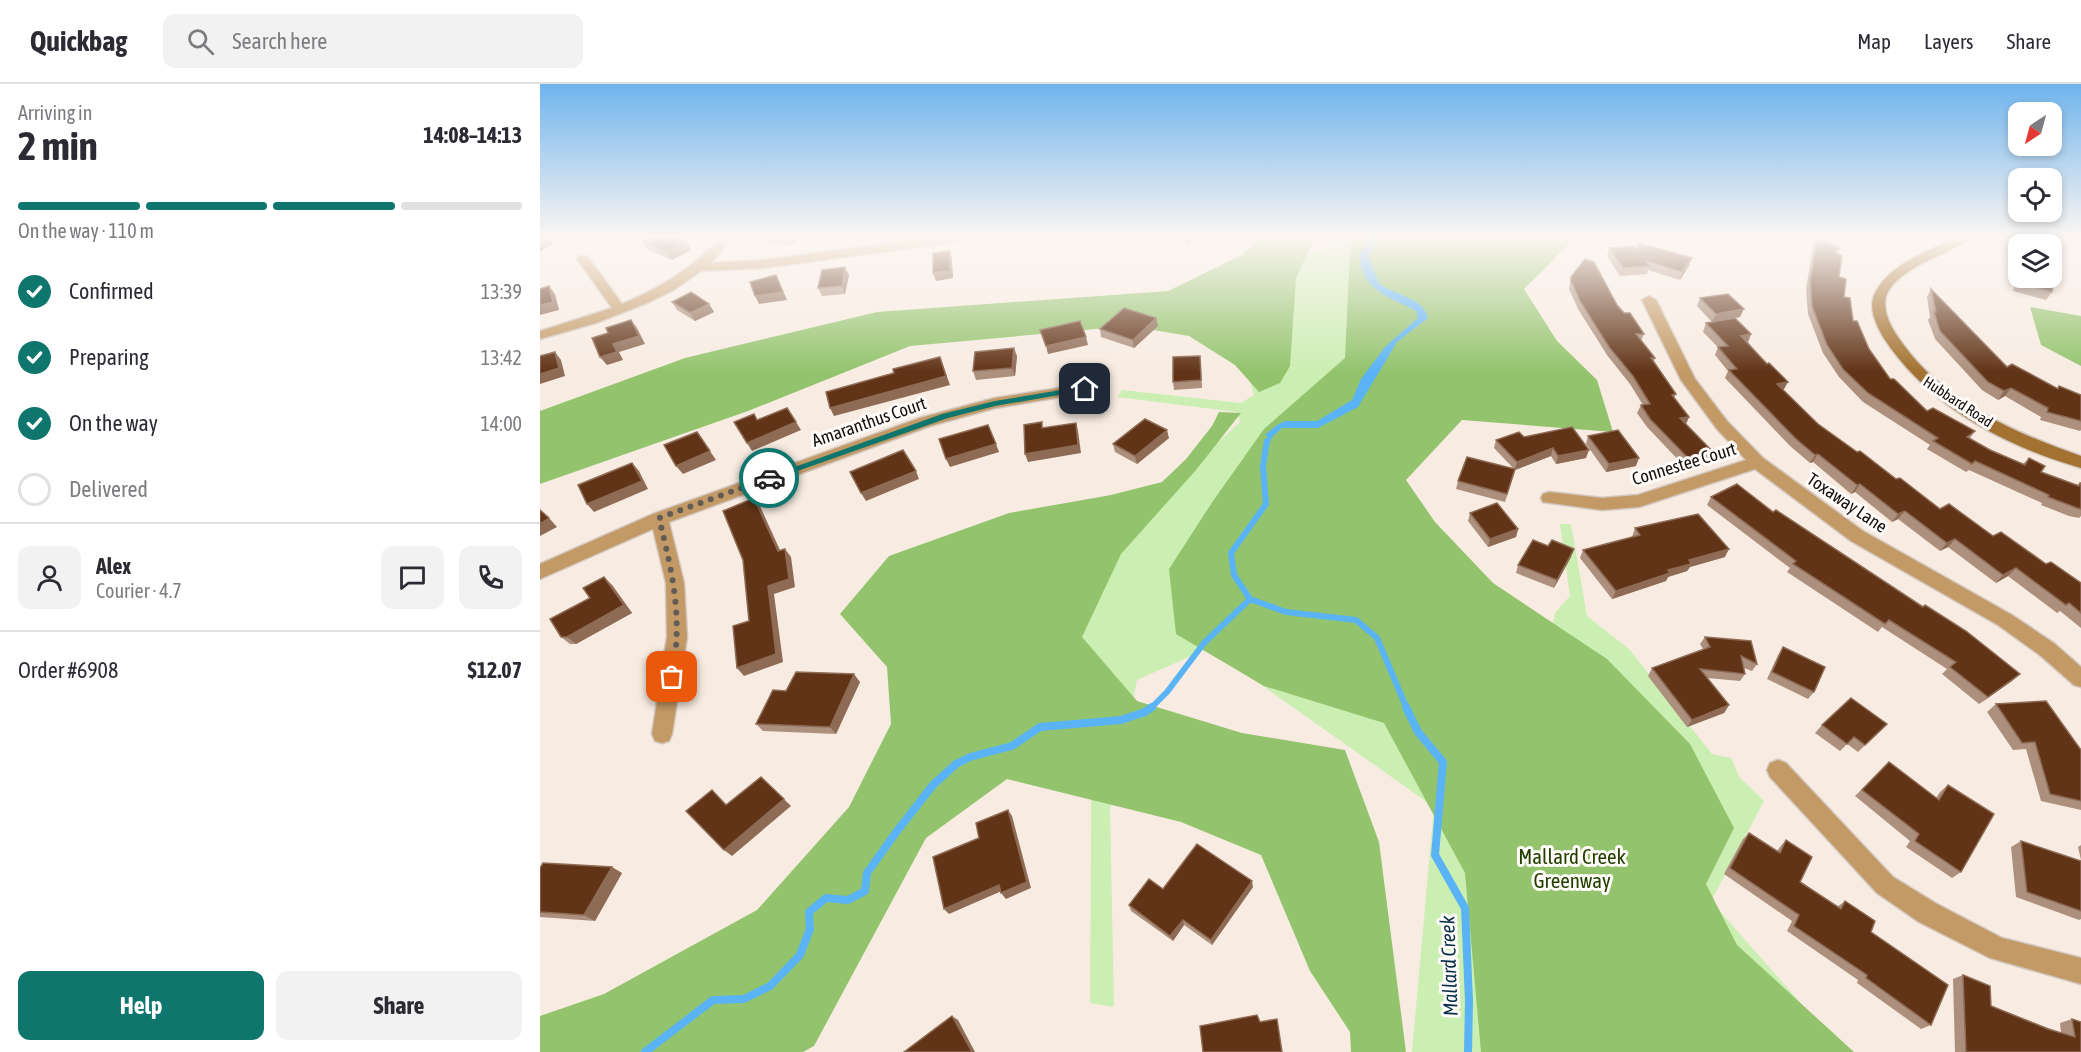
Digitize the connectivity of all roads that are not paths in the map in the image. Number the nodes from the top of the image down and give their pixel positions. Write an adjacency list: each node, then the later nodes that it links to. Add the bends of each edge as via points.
1 (600, 282): 5 (street)
2 (675, 282): 5 (street)
3 (1890, 282): 9 (main road, Hubbard Road, via 1878,302 1879,314 1896,347 1920,378 2011,435)
4 (1649, 300): 8 (street, Toxaway Lane, via 1688,380)
5 (619, 309): 6 (street)
6 (540, 335)
7 (1085, 389): 11 (street, Amaranthus Court, via 995,403 925,422)
8 (1757, 462): 10 (street, Connestee Court, via 1639,501 1602,504); 13 (street, Toxaway Lane, via 1857,536 2005,620)
9 (2081, 462)
10 (1550, 498)
11 (659, 518): 12 (street, Amaranthus Court); 14 (street, via 677,604 676,658)
12 (540, 572)
13 (2081, 679)
14 (662, 734)
15 (1778, 770): 16 (street, via 1886,885 1928,914 1999,949)
16 (2081, 971)

